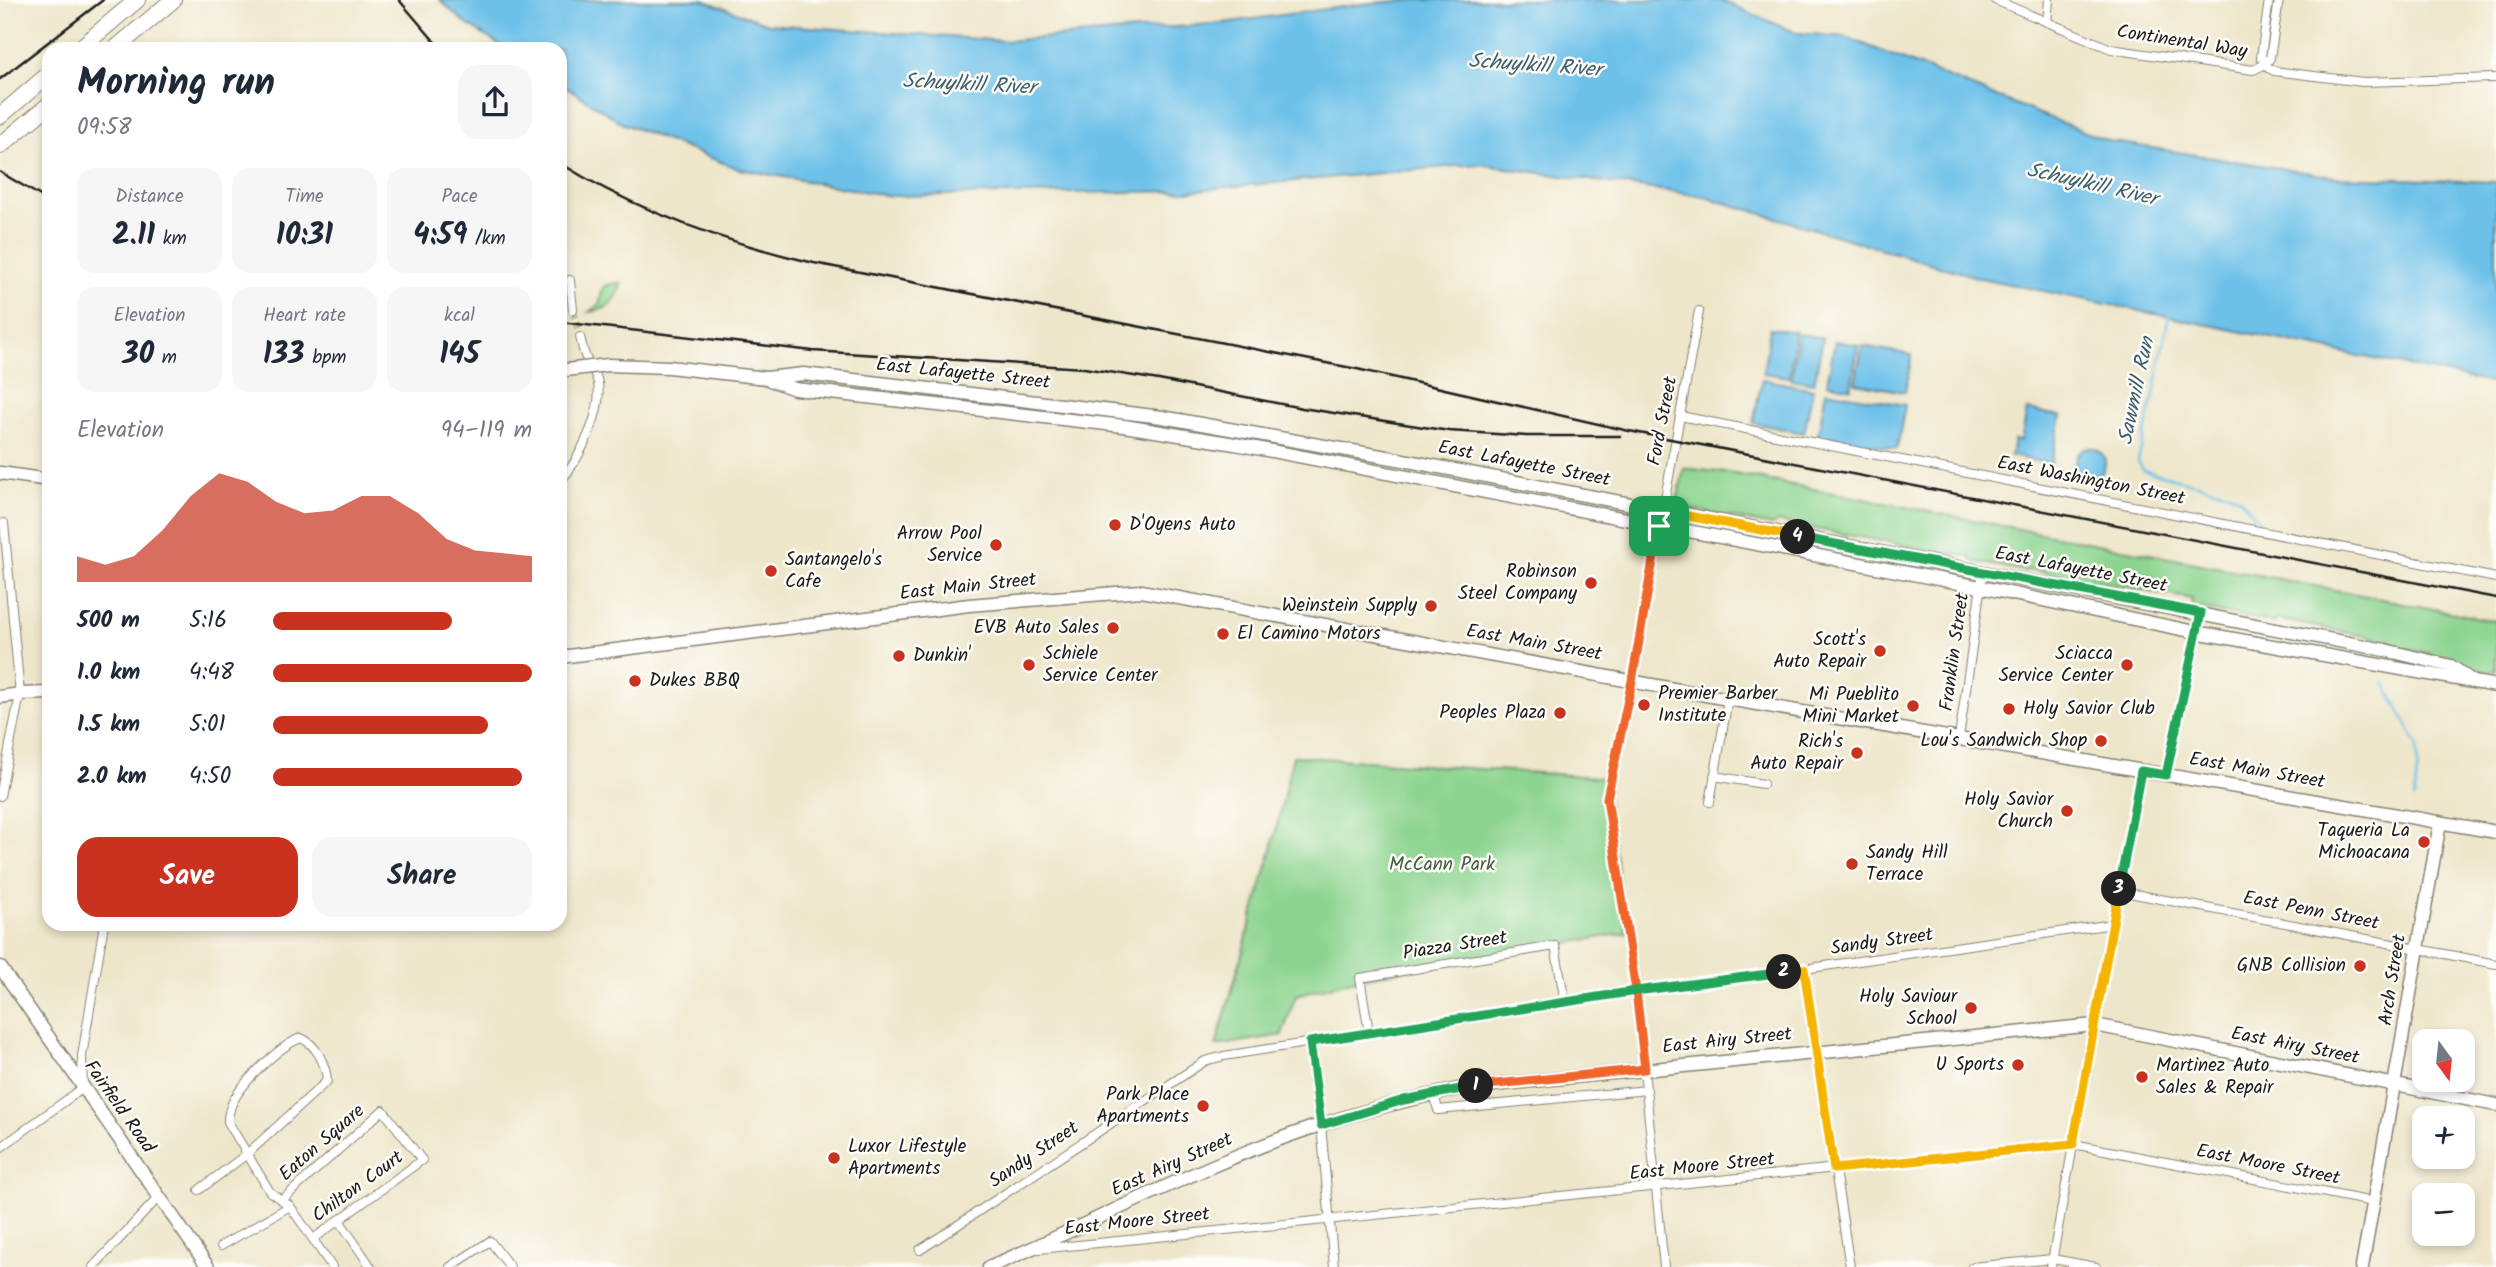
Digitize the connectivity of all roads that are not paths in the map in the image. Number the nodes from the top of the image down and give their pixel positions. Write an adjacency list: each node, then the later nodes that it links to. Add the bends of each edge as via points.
1 (137, 0): 8 (highway)
2 (173, 0): 9 (highway)
3 (1996, 0): 7 (street, Continental Way)
4 (2049, 0): 7 (street)
5 (2269, 0): 10 (street, via 2261,57)
6 (2278, 0): 10 (street)
7 (2047, 22): 10 (street, Continental Way, via 2110,49 2253,70)
8 (87, 42)
9 (123, 42)
10 (2266, 64): 11 (street, Continental Way, via 2274,71 2363,82)
11 (2496, 78)
12 (42, 80): 14 (highway)
13 (42, 111): 15 (highway)
14 (0, 116)
15 (0, 146)
16 (570, 280): 17 (street)
17 (573, 310)
18 (1699, 311): 22 (street, Ford Street)
19 (580, 337): 24 (street, via 595,373 599,398 581,450)
20 (567, 370): 21 (street, East Lafayette Street, bridge, via 608,365 669,367)
21 (766, 378): 26 (street, East Lafayette Street, via 804,374 1162,416); 28 (street, East Lafayette Street, via 795,389 1124,426 1235,444)
22 (1680, 416): 26 (street, Ford Street); 30 (street, East Washington Street)
23 (0, 473): 25 (street)
24 (567, 474)
25 (42, 479)
26 (1662, 511): 28 (street, Ford Street); 29 (street, East Lafayette Street)
27 (4, 523): 39 (street)
28 (1659, 526): 31 (street, East Lafayette Street); 35 (street, Ford Street)
29 (1983, 571): 31 (street, Franklin Street); 32 (street, East Lafayette Street)
30 (2496, 578)
31 (1980, 587): 33 (street, East Lafayette Street); 42 (street, Franklin Street)
32 (2201, 613): 33 (street); 36 (street, East Lafayette Street, via 2451,666)
33 (2195, 632): 36 (street, East Lafayette Street); 44 (street)
34 (567, 656): 35 (street, East Main Street, via 957,606 1141,591)
35 (1632, 681): 41 (street, East Main Street); 58 (street, Ford Street, via 1607,798)
36 (2472, 681): 37 (street, East Lafayette Street)
37 (2496, 686)
38 (42, 693): 39 (street)
39 (20, 694): 40 (street); 47 (street)
40 (0, 697)
41 (1728, 699): 42 (street, East Main Street); 45 (street)
42 (1959, 738): 43 (street, East Main Street)
43 (2141, 771): 44 (street, East Main Street); 51 (street)
44 (2166, 775): 49 (street, East Main Street)
45 (1714, 776): 46 (street); 48 (street)
46 (1763, 784)
47 (0, 796)
48 (1710, 802)
49 (2440, 823): 50 (street, East Main Street); 54 (street, Arch Street)
50 (2496, 832)
51 (2119, 891): 52 (street); 54 (street, East Penn Street)
52 (2113, 924): 57 (street, Sandy Street); 60 (street)
53 (103, 931): 67 (street, via 82,1056)
54 (2417, 947): 55 (street, East Penn Street); 66 (street, Arch Street)
55 (2496, 964)
56 (0, 967): 67 (street, Fairfield Road)
57 (1804, 969): 58 (street, Sandy Street); 63 (street)
58 (1636, 991): 59 (street, Sandy Street); 64 (street, Ford Street)
59 (1565, 1002): 61 (street, Sandy Street); 61 (street, Piazza Street, via 1555,946 1360,978)
60 (2095, 1025): 63 (street, East Airy Street); 66 (street, East Airy Street); 73 (street)
61 (1369, 1032): 62 (street, Sandy Street)
62 (1310, 1042): 72 (street); 88 (street, Sandy Street, via 1205,1061)
63 (1816, 1051): 64 (street, East Airy Street); 77 (street)
64 (1645, 1069): 65 (street, East Airy Street); 68 (street, Ford Street)
65 (1611, 1072): 69 (street); 70 (street, East Airy Street)
66 (2394, 1085): 71 (street, East Airy Street); 82 (street, Arch Street)
67 (83, 1088): 74 (street); 80 (street, Fairfield Road)
68 (1647, 1090): 69 (street); 78 (street, Ford Street)
69 (1612, 1093): 70 (street, via 1438,1110)
70 (1434, 1094): 72 (street, East Airy Street)
71 (2496, 1105)
72 (1321, 1125): 84 (street); 89 (street, East Airy Street, via 1175,1183)
73 (2073, 1144): 77 (street, East Moore Street); 82 (street, East Moore Street); 90 (street)
74 (0, 1148)
75 (247, 1154): 75 (street, via 228,1122 240,1089 289,1043 300,1038 309,1041 326,1069 327,1081); 79 (street); 81 (street, via 270,1192)
76 (422, 1160): 81 (street, Eaton Square, via 383,1111); 85 (street, Chilton Court)
77 (1834, 1169): 78 (street, East Moore Street); 100 (street)
78 (1656, 1188): 84 (street, East Moore Street); 99 (street, Ford Street)
79 (199, 1190)
80 (158, 1198): 91 (street); 92 (street, Fairfield Road)
81 (282, 1199): 83 (street)
82 (2373, 1202): 103 (street, Arch Street)
83 (290, 1206): 86 (street); 87 (street)
84 (1329, 1218): 89 (street, East Moore Street); 98 (street)
85 (339, 1220): 86 (street, Chilton Court); 94 (street)
86 (313, 1239): 93 (street)
87 (221, 1246)
88 (920, 1250)
89 (1029, 1250): 97 (street, East Airy Street)
90 (2052, 1263): 101 (street); 102 (street)
91 (93, 1267)
92 (208, 1267)
93 (332, 1267)
94 (371, 1267)
95 (450, 1267): 96 (street, via 490,1241)
96 (510, 1267)
97 (989, 1267)
98 (1334, 1267)
99 (1664, 1267)
100 (1850, 1267)
101 (1972, 1267)
102 (2096, 1267)
103 (2362, 1267)

